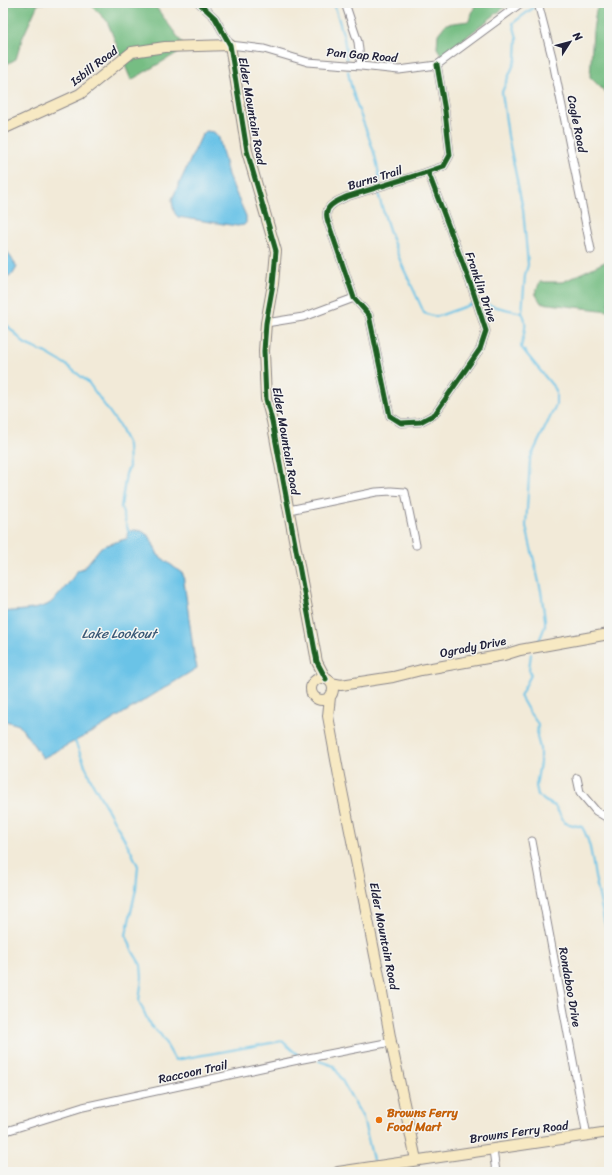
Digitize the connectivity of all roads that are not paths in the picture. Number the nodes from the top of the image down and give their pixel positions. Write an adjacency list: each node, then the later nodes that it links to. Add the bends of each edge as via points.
1 (199, 3): 5 (street, Elder Mountain Road, via 215,18)
2 (345, 3): 6 (street, via 358,42)
3 (521, 3): 7 (street)
4 (538, 3): 10 (street, Cagle Road, via 552,57)
5 (230, 45): 6 (street, Pan Gap Road, via 264,49 308,62); 8 (street, Isbill Road, via 165,47 132,52 80,94); 12 (street, Elder Mountain Road, via 247,151 276,251)
6 (361, 66): 7 (street, Pan Gap Road, via 399,70)
7 (437, 66): 9 (street, via 450,155 444,166)
8 (3, 129)
9 (428, 172): 11 (street, Burns Trail, via 346,197 328,208 328,222); 11 (street, Franklin Drive, via 486,332 480,349 435,414 420,422 401,423 390,416 370,315)
10 (591, 250)
11 (354, 298): 12 (street, via 303,317)
12 (266, 323): 13 (street, Elder Mountain Road, via 266,399)
13 (289, 510): 14 (street, via 376,492 405,492); 16 (street, Elder Mountain Road)
14 (416, 545)
15 (609, 634): 18 (street, Ogrady Drive)
16 (317, 662): 17 (street, Elder Mountain Road); 18 (street, Elder Mountain Road)
17 (315, 681): 18 (street, via 318,679); 19 (street, Elder Mountain Road, via 312,693)
18 (332, 687): 19 (street, via 324,700); 20 (street, Elder Mountain Road)
19 (317, 699): 20 (street, Elder Mountain Road)
20 (328, 716): 24 (street, Elder Mountain Road)
21 (577, 778): 22 (street, via 580,792 596,811)
22 (609, 819)
23 (532, 841): 27 (street, Rondaboo Drive)
24 (391, 1042): 25 (street, Raccoon Trail, via 83,1107); 29 (street, Elder Mountain Road)
25 (3, 1132)
26 (609, 1132): 27 (street, Browns Ferry Road)
27 (586, 1136): 28 (street, Browns Ferry Road)
28 (493, 1150): 29 (street, Browns Ferry Road); 31 (street)
29 (416, 1160): 30 (street, Browns Ferry Road)
30 (338, 1172)
31 (496, 1172)

